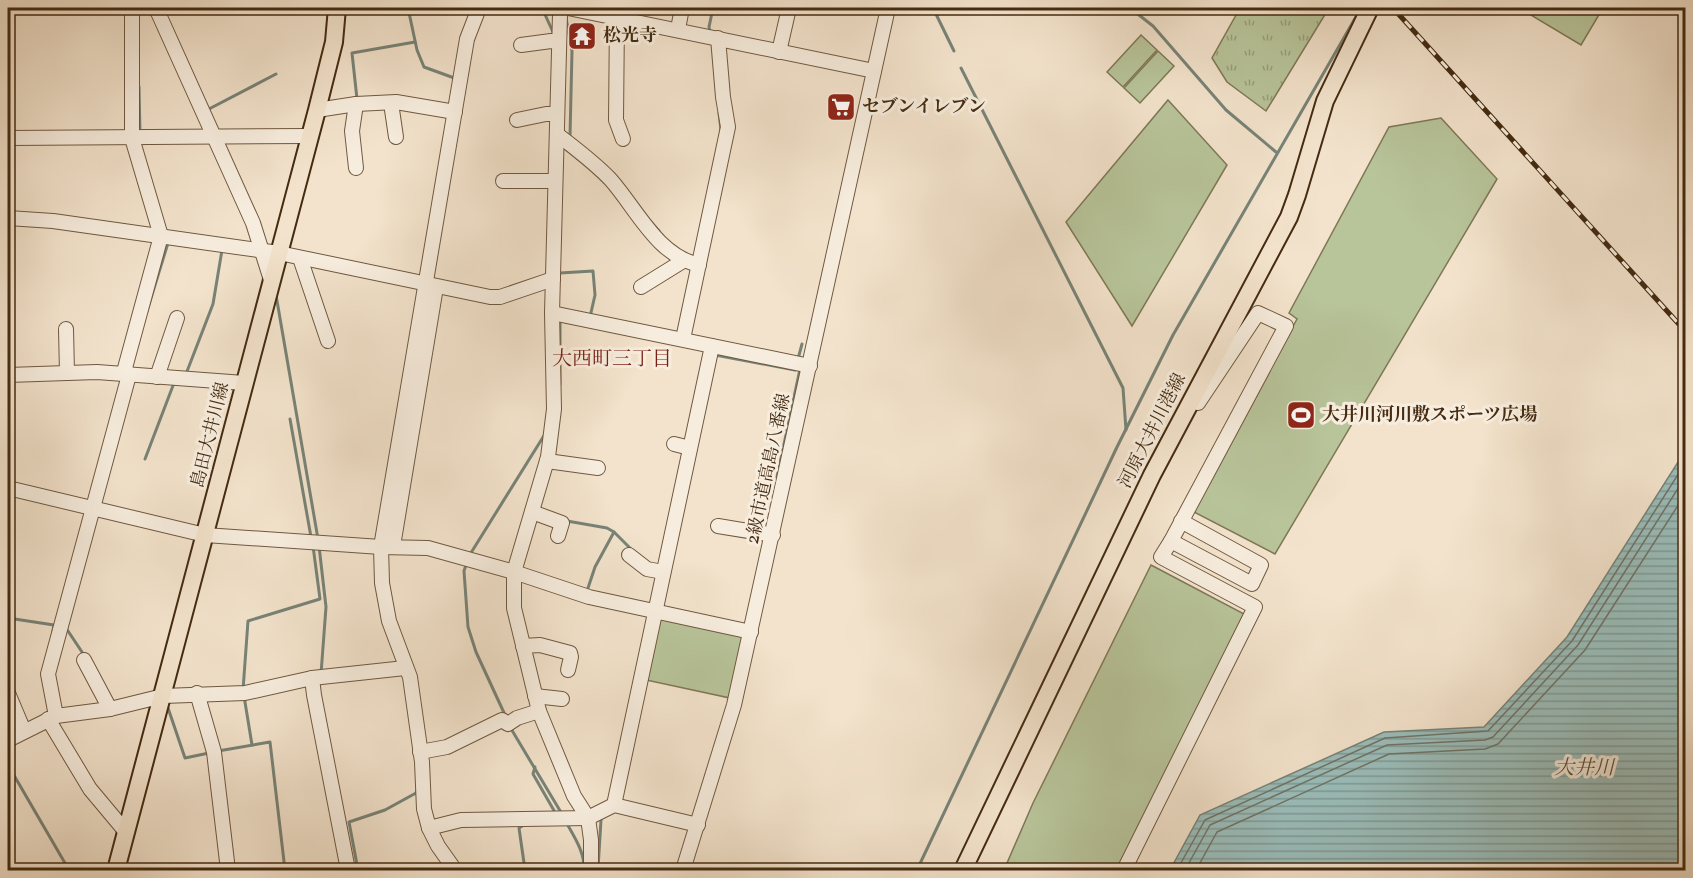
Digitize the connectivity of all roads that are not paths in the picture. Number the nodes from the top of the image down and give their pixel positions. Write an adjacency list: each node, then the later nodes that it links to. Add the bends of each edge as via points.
1 (132, 8): 29 (street)
2 (156, 8): 25 (street)
3 (337, 8): 20 (main road, 島田大井川線, via 334,42)
4 (479, 8): 21 (street, via 467,39)
5 (562, 8): 14 (street)
6 (568, 8): 11 (street)
7 (682, 8): 12 (street)
8 (789, 8): 16 (street)
9 (888, 8): 17 (street, 2級市道高島八番線)
10 (1370, 8): 55 (main road, 河原大井川港線, via 1325,101 1289,217)
11 (617, 17): 12 (street); 30 (street, via 616,120)
12 (678, 29): 13 (street)
13 (718, 38): 16 (street); 39 (street, via 728,127)
14 (560, 42): 15 (street); 22 (street)
15 (521, 45)
16 (779, 52): 17 (street)
17 (874, 71): 49 (street, 2級市道高島八番線)
18 (391, 103): 19 (street); 21 (street); 27 (street)
19 (356, 104): 20 (street); 31 (street, via 352,131)
20 (317, 110): 26 (main road, 島田大井川線)
21 (455, 112): 41 (street)
22 (557, 114): 23 (street); 24 (street)
23 (517, 120)
24 (558, 135): 33 (street); 38 (street, via 611,181 663,246)
25 (214, 136): 26 (street); 29 (street); 36 (street, via 253,223)
26 (309, 136): 36 (main road, 島田大井川線)
27 (396, 137)
28 (8, 138): 29 (street)
29 (132, 138): 35 (street)
30 (623, 139)
31 (356, 168)
32 (502, 181): 33 (street)
33 (555, 181): 40 (street)
34 (8, 218): 35 (street)
35 (161, 236): 36 (street); 52 (street, via 124,368)
36 (271, 252): 37 (street); 54 (main road, 島田大井川線, via 272,280)
37 (300, 258): 41 (street); 47 (street)
38 (683, 261): 39 (street); 42 (street)
39 (699, 265): 46 (street)
40 (553, 279): 41 (street, via 500,297); 43 (street)
41 (431, 286): 69 (street)
42 (641, 287)
43 (552, 313): 46 (street); 58 (street, via 554,409)
44 (177, 318): 53 (street)
45 (66, 329): 50 (street)
46 (683, 339): 48 (street)
47 (328, 341)
48 (712, 346): 49 (street); 57 (street)
49 (810, 366): 66 (street, 2級市道高島八番線)
50 (67, 373): 51 (street); 52 (street)
51 (8, 375)
52 (129, 375): 53 (street); 61 (street)
53 (157, 377): 54 (street)
54 (244, 383): 65 (main road, 島田大井川線)
55 (1185, 411): 63 (street, via 1192,411 1257,313 1286,326); 102 (main road, 河原大井川港線)
56 (674, 444): 57 (street)
57 (690, 448): 72 (street)
58 (547, 461): 59 (street); 62 (street)
59 (598, 468)
60 (8, 488): 61 (street)
61 (92, 509): 65 (street); 87 (street, via 48,674)
62 (532, 512): 67 (street, via 562,523); 71 (street)
63 (1181, 521): 68 (street); 68 (street, via 1261,565 1252,584)
64 (718, 526): 66 (street)
65 (205, 535): 69 (street); 82 (main road, 島田大井川線)
66 (772, 535): 74 (street, 2級市道高島八番線)
67 (558, 536)
68 (1171, 541): 103 (street, via 1161,557 1255,607)
69 (387, 547): 71 (street, via 428,548); 77 (street, via 382,583)
70 (629, 555): 72 (street, via 647,569)
71 (514, 572): 73 (street, via 589,597); 75 (street, via 514,608)
72 (663, 572): 73 (street)
73 (654, 611): 74 (street); 91 (street)
74 (751, 632): 93 (street, 2級市道高島八番線)
75 (523, 646): 78 (street, via 540,645 570,653); 83 (street)
76 (84, 660): 85 (street)
77 (405, 668): 79 (street); 90 (street, via 410,677)
78 (568, 670)
79 (312, 678): 81 (street, via 245,693); 98 (street)
80 (8, 693): 88 (street)
81 (197, 693): 82 (street); 97 (street, via 214,752)
82 (163, 696): 85 (street); 95 (main road, 島田大井川線)
83 (535, 696): 84 (street); 86 (street)
84 (561, 699)
85 (110, 709): 87 (street)
86 (539, 711): 90 (street, via 508,724 502,720 447,747); 92 (street, via 574,796)
87 (52, 717): 88 (street); 95 (street, via 90,789)
88 (24, 731): 89 (street)
89 (8, 740)
90 (420, 752): 94 (street)
91 (614, 805): 92 (street); 93 (street)
92 (588, 818): 94 (street, via 461,820); 100 (street)
93 (698, 825): 101 (street, 2級市道高島八番線)
94 (429, 828): 99 (street)
95 (126, 832): 96 (main road, 島田大井川線)
96 (116, 870)
97 (228, 870)
98 (348, 870)
99 (455, 870)
100 (591, 870)
101 (683, 870)
102 (963, 870)
103 (1124, 870)

